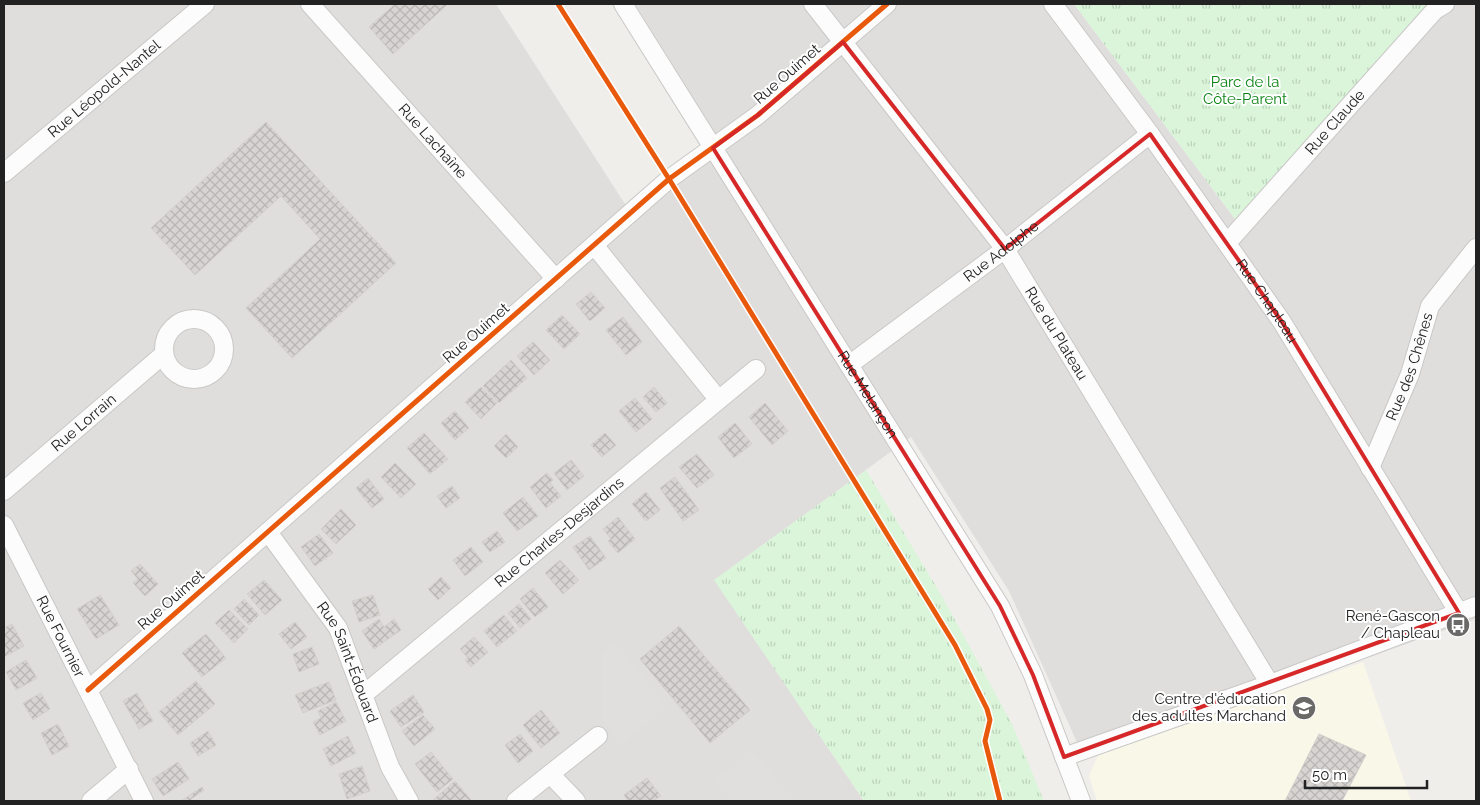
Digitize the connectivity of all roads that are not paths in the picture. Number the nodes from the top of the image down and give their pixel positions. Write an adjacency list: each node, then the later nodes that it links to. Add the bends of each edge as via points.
1 (205, 4): 11 (street, Rue Léopold-Nantel)
2 (310, 4): 16 (street, Rue Lachaîne)
3 (623, 4): 10 (street, Rue Melançon)
4 (812, 4): 8 (street, Rue du Plateau)
5 (887, 4): 8 (street, Rue Ouimet)
6 (1054, 4): 9 (street, Rue Chapleau)
7 (1445, 4): 12 (street, Rue Claude, via 1435,10)
8 (843, 42): 10 (street, Rue Ouimet, via 758,116); 15 (street, Rue du Plateau)
9 (1150, 134): 12 (street, Rue Chapleau); 15 (street, Rue Adolphe)
10 (714, 148): 13 (street, Rue Ouimet, via 669,179); 18 (street, Rue Melançon)
11 (4, 173)
12 (1227, 242): 21 (street, Rue Chapleau, via 1282,322)
13 (594, 245): 16 (street, Rue Ouimet); 20 (street)
14 (1476, 248): 21 (street, Rue des Chênes, via 1430,306 1410,374)
15 (1005, 249): 18 (street, Rue Adolphe); 27 (street, Rue du Plateau)
16 (556, 279): 24 (street, Rue Ouimet)
17 (164, 354): 22 (street, Rue Lorrain)
18 (850, 365): 31 (street, Rue Melançon, via 1000,606 1033,675)
19 (756, 369): 20 (street, Rue Charles-Desjardins)
20 (718, 399): 29 (street, Rue Charles-Desjardins)
21 (1370, 468): 26 (street, Rue Chapleau)
22 (4, 491)
23 (4, 525): 28 (street, Rue Fournier)
24 (268, 532): 28 (street, Rue Ouimet); 29 (street, Rue Saint-Édouard, via 338,628)
25 (1476, 606): 26 (street)
26 (1459, 613): 27 (street)
27 (1270, 684): 31 (street)
28 (88, 690): 32 (street, Rue Fournier)
29 (363, 695): 36 (street, Rue Saint-Édouard, via 390,767)
30 (598, 736): 33 (street)
31 (1064, 757): 39 (street, Rue Melançon)
32 (129, 769): 34 (street); 35 (street, Rue Fournier)
33 (550, 774): 37 (street); 38 (street)
34 (91, 801)
35 (144, 801)
36 (409, 801)
37 (516, 801)
38 (576, 801)
39 (1081, 801)

